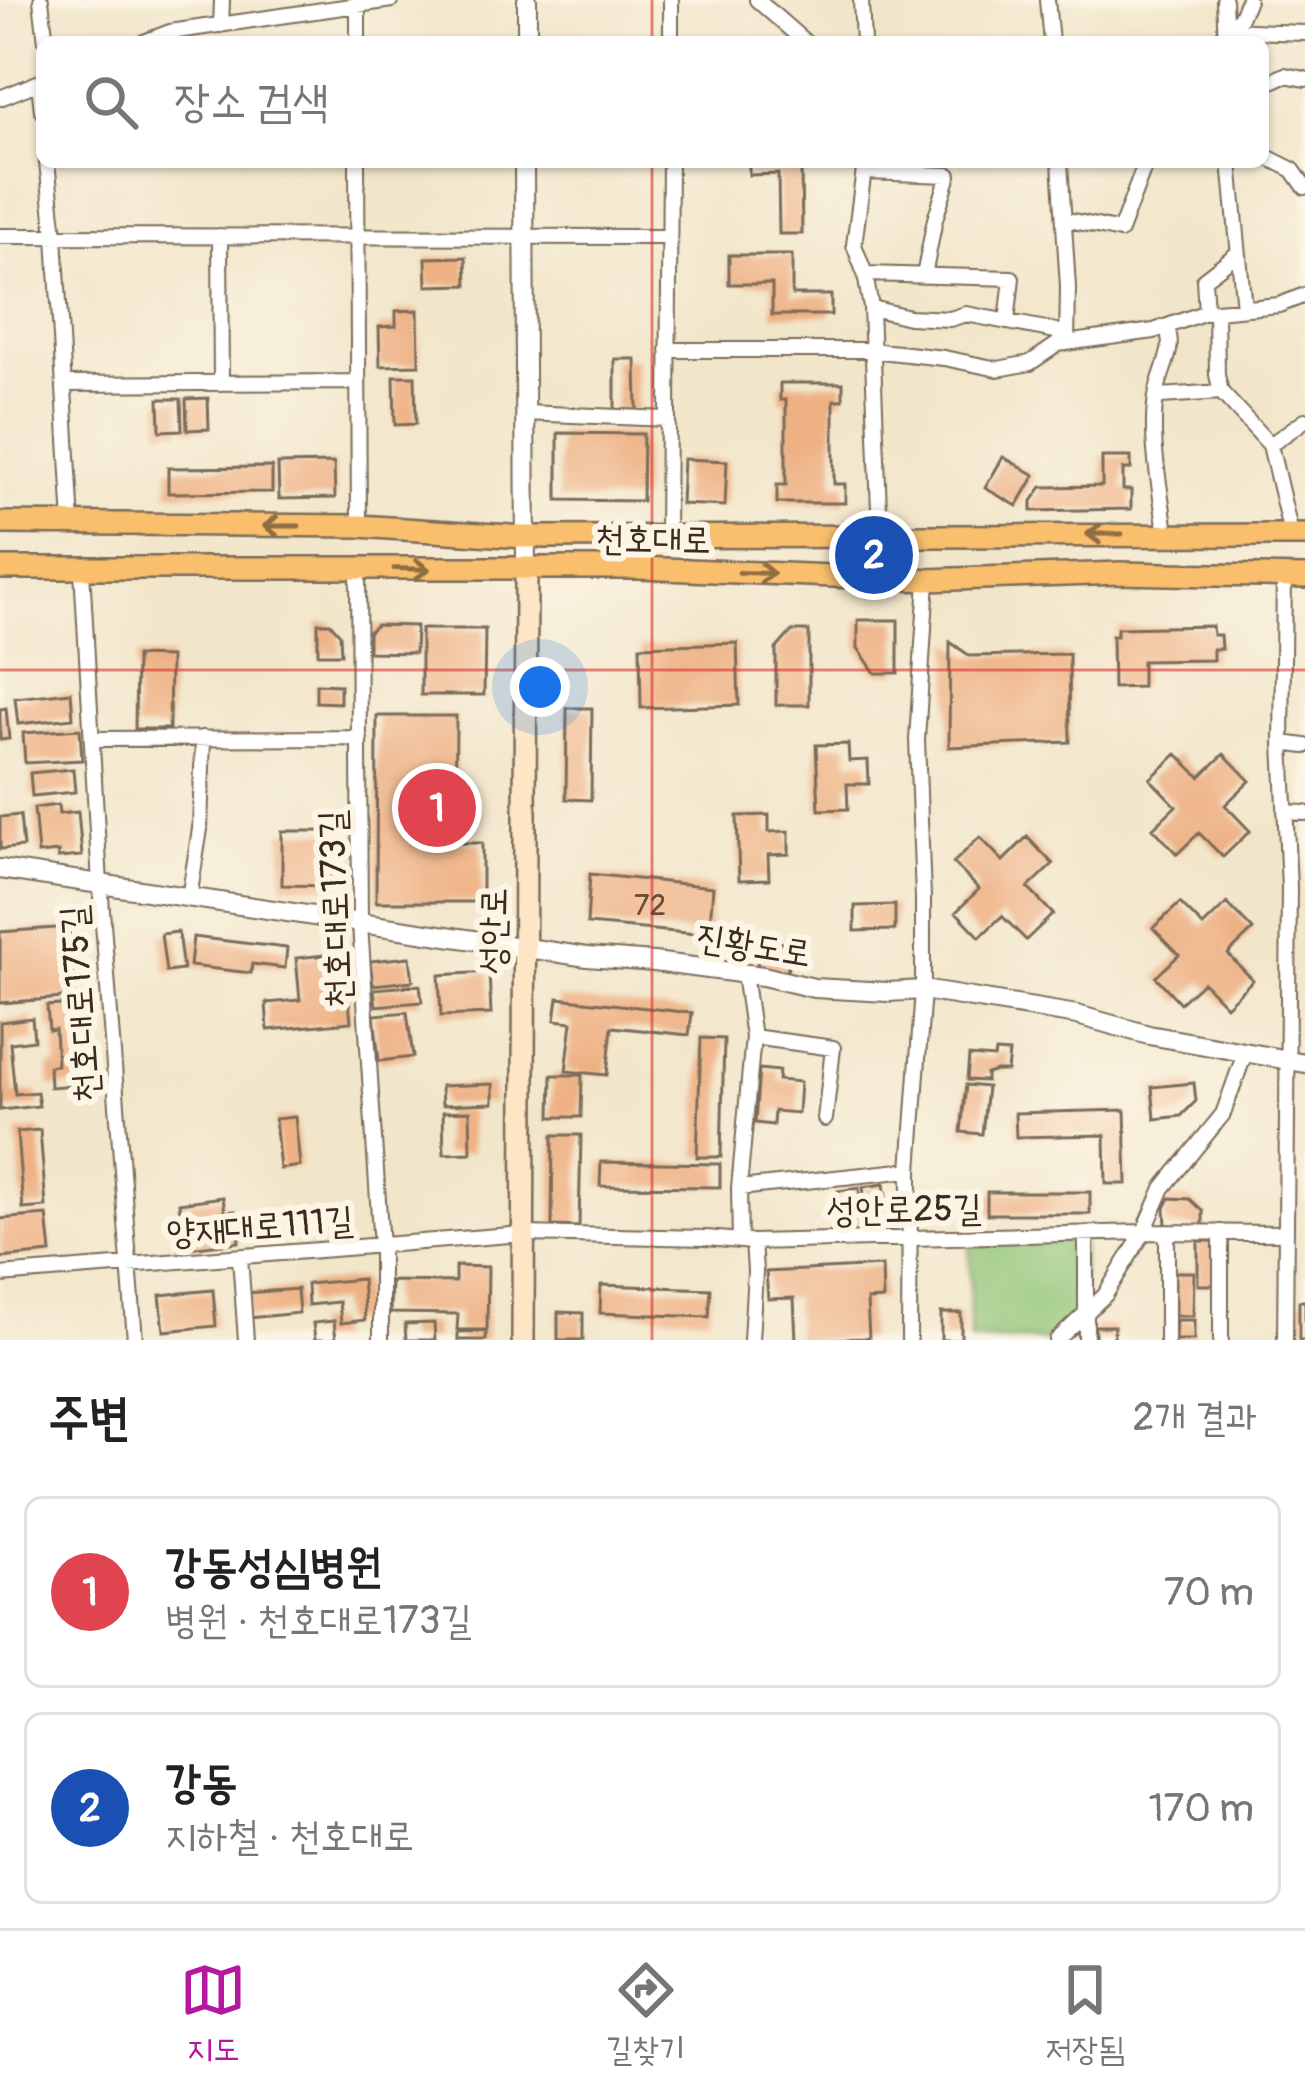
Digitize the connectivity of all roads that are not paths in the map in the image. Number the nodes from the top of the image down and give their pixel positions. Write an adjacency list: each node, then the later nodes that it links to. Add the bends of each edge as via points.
1 (41, 0): 14 (street)
2 (222, 0): 12 (street)
3 (392, 0): 11 (street)
4 (527, 0): 17 (street)
5 (671, 0): 18 (street)
6 (758, 0): 19 (street)
7 (861, 0): 20 (street)
8 (1047, 0): 21 (street)
9 (1224, 0): 22 (street)
10 (1248, 0): 22 (street)
11 (358, 2): 12 (street); 16 (street)
12 (221, 25): 15 (street)
13 (1305, 33): 22 (street)
14 (45, 36)
15 (160, 36)
16 (358, 36)
17 (526, 36)
18 (671, 36)
19 (797, 36)
20 (863, 36)
21 (1050, 36)
22 (1226, 36)
23 (1305, 79): 24 (street, via 1285,75)
24 (1269, 83)
25 (36, 84): 26 (street)
26 (0, 98)
27 (1305, 154): 38 (street)
28 (1269, 158): 38 (street)
29 (48, 168): 43 (street)
30 (357, 168): 45 (street)
31 (524, 168): 41 (street, 성안로)
32 (670, 168): 46 (street)
33 (865, 168): 48 (street, via 854,245)
34 (876, 168): 49 (street, via 949,175)
35 (1060, 168): 40 (street)
36 (1144, 168): 40 (street, via 1120,231)
37 (1231, 168): 47 (street)
38 (1293, 170): 39 (street)
39 (1305, 187)
40 (1064, 219): 56 (street)
41 (525, 235): 45 (street); 46 (street); 64 (street, 성안로)
42 (0, 236): 43 (street)
43 (55, 236): 44 (street); 61 (street)
44 (220, 236): 45 (street); 60 (street)
45 (356, 236): 59 (street)
46 (669, 237): 57 (street)
47 (1238, 253): 52 (street); 53 (street, via 1204,279)
48 (865, 274): 49 (street); 51 (street)
49 (924, 276): 54 (street, via 1012,278)
50 (1305, 295): 52 (street)
51 (871, 308): 54 (street); 58 (street)
52 (1244, 308): 53 (street)
53 (1211, 311): 55 (street); 63 (street)
54 (1007, 322): 56 (street, via 1056,331)
55 (1166, 327): 56 (street); 62 (street, via 1170,350)
56 (1067, 343): 58 (street, via 998,369)
57 (668, 350): 58 (street); 65 (street)
58 (871, 350): 72 (street)
59 (358, 382): 60 (street); 70 (street)
60 (221, 383): 61 (street)
61 (65, 384): 69 (street)
62 (1157, 391): 63 (street); 71 (street)
63 (1221, 392): 67 (street)
64 (525, 413): 65 (street); 74 (street, 성안로)
65 (667, 419): 75 (street)
66 (1305, 420): 67 (street)
67 (1270, 445): 73 (street)
68 (0, 523): 69 (main road, 천호대로)
69 (72, 524): 70 (main road, 천호대로, one-way to 69)
70 (358, 526): 74 (main road, 천호대로)
71 (1166, 534): 72 (main road, 천호대로, one-way to 72); 73 (main road, 천호대로)
72 (880, 535): 75 (main road, 천호대로)
73 (1298, 535)
74 (525, 537): 75 (main road, 천호대로); 79 (street, 성안로)
75 (667, 537)
76 (0, 568): 78 (main road, 천호대로)
77 (358, 568): 78 (main road, 천호대로); 79 (main road, 천호대로, one-way to 79); 83 (street, 천호대로173길)
78 (82, 570): 84 (street, 천호대로175길)
79 (526, 570): 81 (main road, 천호대로, one-way to 81); 94 (main road, 성안로)
80 (1295, 576): 81 (main road, 천호대로); 85 (street)
81 (927, 580): 96 (street, via 917,740)
82 (203, 738): 83 (street); 84 (street); 92 (street)
83 (360, 738): 93 (street, 천호대로173길)
84 (92, 739): 90 (street, 천호대로175길)
85 (1282, 743): 86 (street); 87 (street)
86 (1305, 746)
87 (1285, 812): 88 (street); 91 (street)
88 (1305, 813)
89 (0, 869): 90 (street, 진황도로)
90 (100, 884): 92 (street, 진황도로); 115 (street, 천호대로175길)
91 (1297, 886): 99 (street)
92 (190, 898): 93 (street, 진황도로)
93 (361, 924): 94 (street, 진황도로); 113 (street, 천호대로173길)
94 (524, 948): 95 (street, 진황도로); 109 (main road, 성안로)
95 (744, 974): 96 (street, 진황도로, via 814,988); 97 (street)
96 (923, 990): 98 (street, 진황도로); 103 (street)
97 (754, 1037): 100 (street, via 833,1048); 104 (street)
98 (1245, 1053): 99 (street, 진황도로); 105 (street, via 1223,1114 1163,1188)
99 (1297, 1062): 101 (street)
100 (825, 1119)
101 (1288, 1121): 102 (street); 108 (street)
102 (1305, 1125)
103 (910, 1170): 104 (street); 111 (street)
104 (739, 1188): 112 (street)
105 (1144, 1232): 106 (street, 성안로25길); 110 (street, 성안로25길); 117 (street, via 1105,1295)
106 (1167, 1232): 107 (street, 성안로25길); 126 (street)
107 (1221, 1232): 108 (street, 성안로25길); 127 (street)
108 (1286, 1233): 128 (street)
109 (524, 1234): 112 (street, 성안로25길); 113 (street, 양재대로111길); 121 (main road, 성안로)
110 (1086, 1234): 111 (street, 성안로25길); 117 (street)
111 (909, 1238): 112 (street, 성안로25길); 123 (street)
112 (747, 1242): 122 (street, via 755,1271)
113 (381, 1247): 114 (street, 양재대로111길); 120 (street, 천호대로173길)
114 (240, 1257): 115 (street, 양재대로111길); 119 (street)
115 (130, 1265): 116 (street, 양재대로111길); 118 (street, 천호대로175길)
116 (0, 1275)
117 (1086, 1310): 124 (street); 125 (street)
118 (135, 1340)
119 (246, 1340)
120 (381, 1340)
121 (523, 1340)
122 (751, 1340)
123 (909, 1340)
124 (1057, 1340)
125 (1086, 1340)
126 (1167, 1340)
127 (1221, 1340)
128 (1285, 1340)

